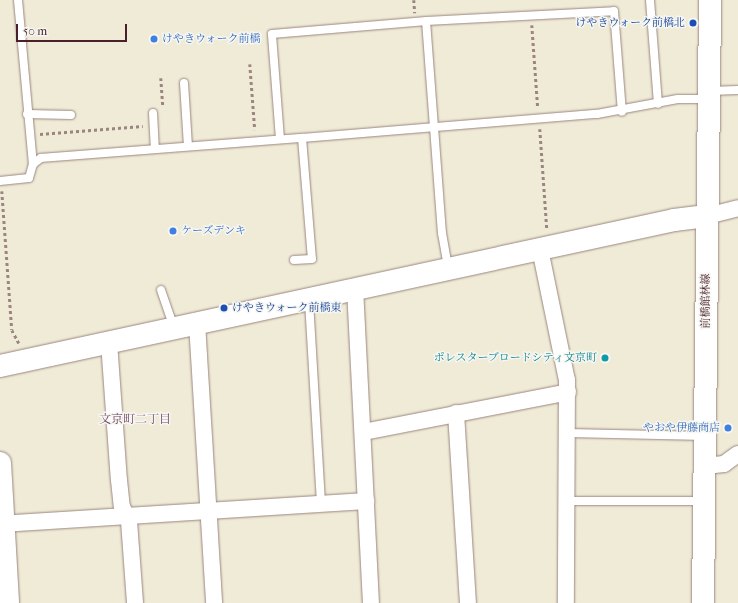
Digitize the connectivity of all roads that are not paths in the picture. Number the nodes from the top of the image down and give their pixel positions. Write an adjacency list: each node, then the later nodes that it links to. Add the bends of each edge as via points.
1 (18, 0): 11 (lane)
2 (650, 0): 8 (lane)
3 (710, 0): 7 (street, 前橋館林線)
4 (426, 21): 9 (lane, via 614,11); 13 (lane); 15 (lane, via 272,34)
5 (184, 83): 16 (lane)
6 (738, 90): 7 (lane)
7 (709, 95): 8 (lane); 21 (street, 前橋館林線)
8 (658, 104): 9 (lane)
9 (622, 112): 13 (lane)
10 (153, 113): 17 (lane)
11 (27, 114): 12 (lane); 18 (lane)
12 (72, 116)
13 (434, 128): 14 (lane); 24 (lane, via 442,233)
14 (302, 138): 15 (lane); 23 (lane, via 312,259)
15 (280, 139): 16 (lane)
16 (188, 146): 17 (lane)
17 (155, 148): 18 (lane, via 41,158)
18 (32, 164): 19 (lane, via 29,178)
19 (0, 181)
20 (738, 208): 21 (street)
21 (707, 216): 22 (street); 36 (street, 前橋館林線)
22 (540, 249): 24 (street); 32 (street)
23 (294, 260)
24 (448, 268): 25 (street)
25 (355, 288): 27 (street); 34 (street)
26 (161, 290): 29 (lane)
27 (309, 298): 28 (street); 43 (lane)
28 (197, 323): 29 (street); 44 (street)
29 (174, 328): 30 (street)
30 (109, 342): 31 (street); 45 (street, via 119,487 122,507)
31 (0, 366)
32 (568, 392): 33 (street); 35 (street)
33 (456, 413): 34 (street); 51 (street)
34 (363, 432): 40 (street)
35 (568, 433): 36 (lane); 41 (street)
36 (705, 436): 39 (street, 前橋館林線)
37 (736, 457): 39 (street, via 724,464)
38 (0, 463): 46 (street)
39 (705, 466): 42 (street, 前橋館林線)
40 (366, 501): 43 (street); 50 (street)
41 (567, 501): 42 (lane); 52 (street)
42 (705, 501): 53 (street, 前橋館林線)
43 (321, 504): 44 (street)
44 (209, 511): 45 (street); 49 (street)
45 (127, 517): 46 (street); 48 (street)
46 (2, 524): 47 (street)
47 (8, 603)
48 (135, 603)
49 (214, 603)
50 (371, 603)
51 (468, 603)
52 (566, 603)
53 (703, 603)

